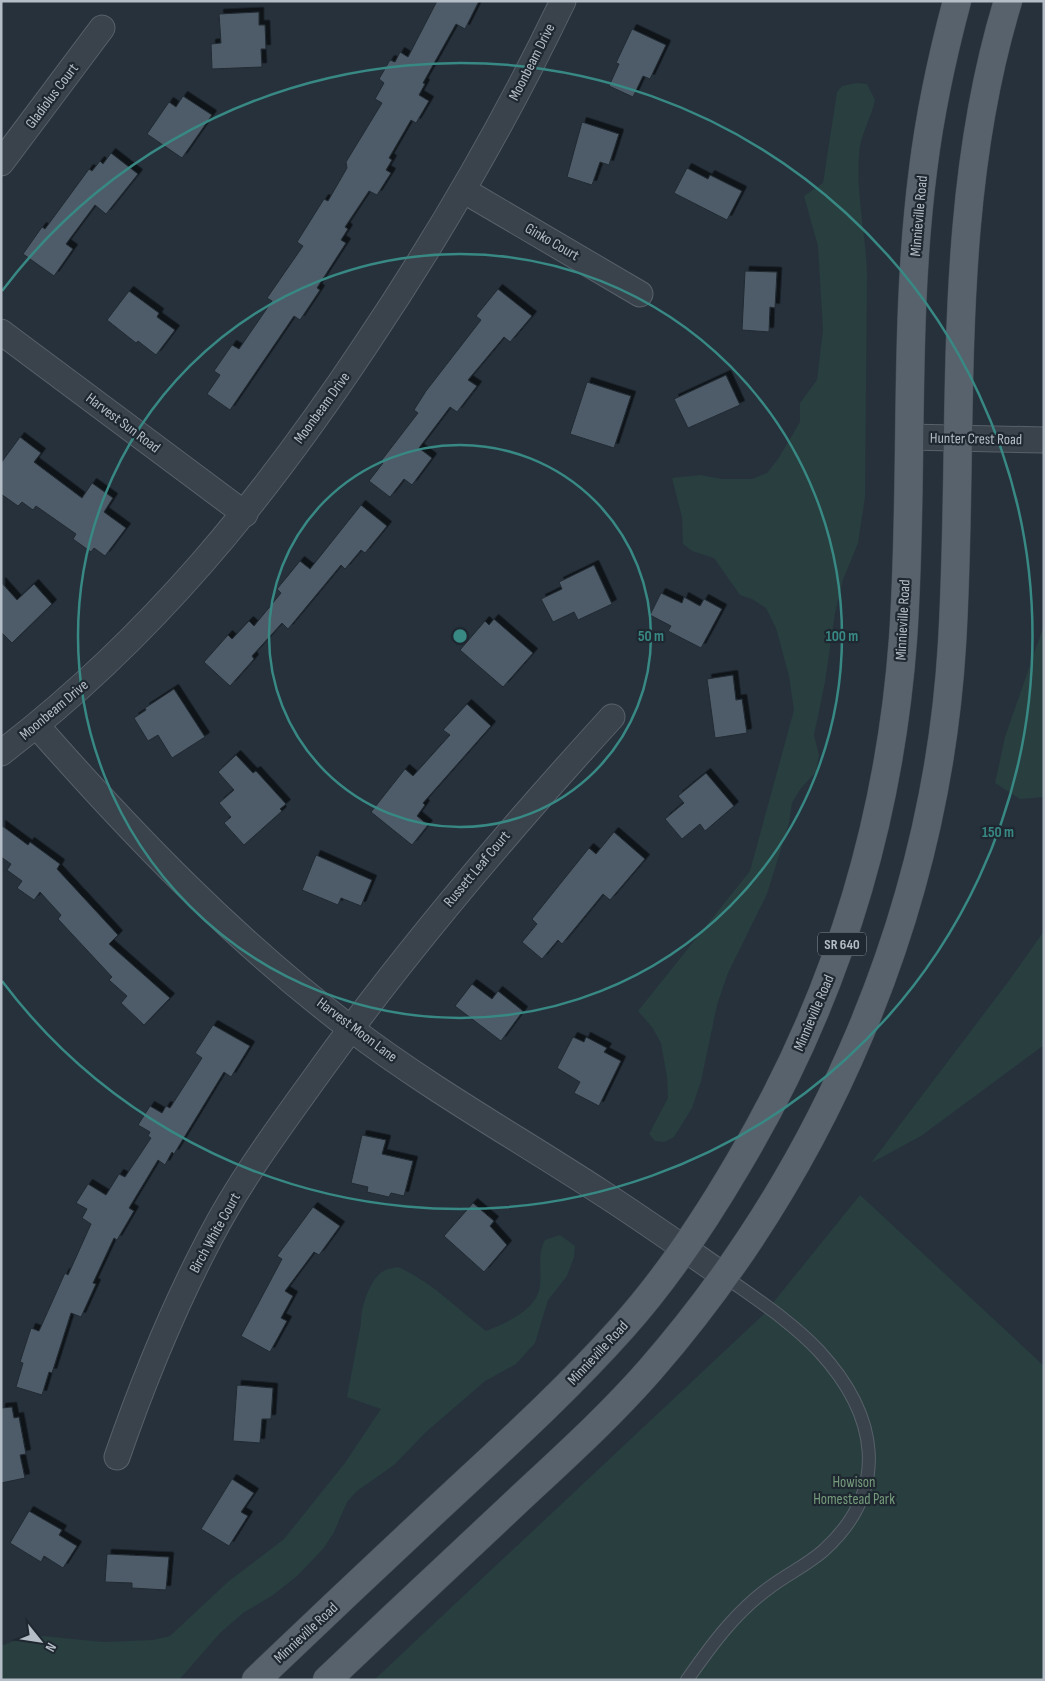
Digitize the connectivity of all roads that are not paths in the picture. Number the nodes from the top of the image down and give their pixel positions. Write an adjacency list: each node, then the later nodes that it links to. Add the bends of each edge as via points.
1 (564, 1): 6 (street, Moonbeam Drive)
2 (957, 1): 9 (main road, Minnieville Road / SR 640, via 937,85 922,173 915,255)
3 (1008, 1): 10 (main road, SR 640, via 984,99 969,192)
4 (102, 28): 5 (street, Gladiolus Court)
5 (1, 163)
6 (463, 190): 7 (street, Ginko Court); 12 (street, Moonbeam Drive, via 410,279 336,389)
7 (640, 294)
8 (1, 332): 12 (street, Harvest Sun Road)
9 (909, 437): 10 (street, Hunter Crest Road); 17 (main road, Minnieville Road / SR 640, via 906,569 898,697 883,796 866,867 829,980 791,1066 745,1152)
10 (958, 438): 11 (street, Hunter Crest Road); 18 (main road, SR 640, via 954,594 946,714 930,808 905,908 859,1038 820,1119 772,1206)
11 (1044, 440)
12 (244, 514): 14 (street, Moonbeam Drive, via 163,608)
13 (612, 717): 16 (street, Russett Leaf Court, via 451,900)
14 (37, 726): 15 (street, Moonbeam Drive); 16 (street, Harvest Moon Lane, via 187,887 268,962)
15 (1, 753)
16 (350, 1028): 17 (street, Harvest Moon Lane); 19 (street, Birch White Court, via 265,1147 211,1235 172,1313)
17 (684, 1249): 18 (street, Harvest Moon Lane); 20 (main road, Minnieville Road / SR 640, via 623,1327 567,1387)
18 (724, 1276): 21 (main road, SR 640, via 671,1345 610,1413); 22 (lane, via 798,1332 841,1378 856,1407 866,1438 870,1470 865,1492 854,1514 824,1550 746,1606 722,1631)
19 (117, 1458)
20 (256, 1680)
21 (327, 1680)
22 (687, 1680)

